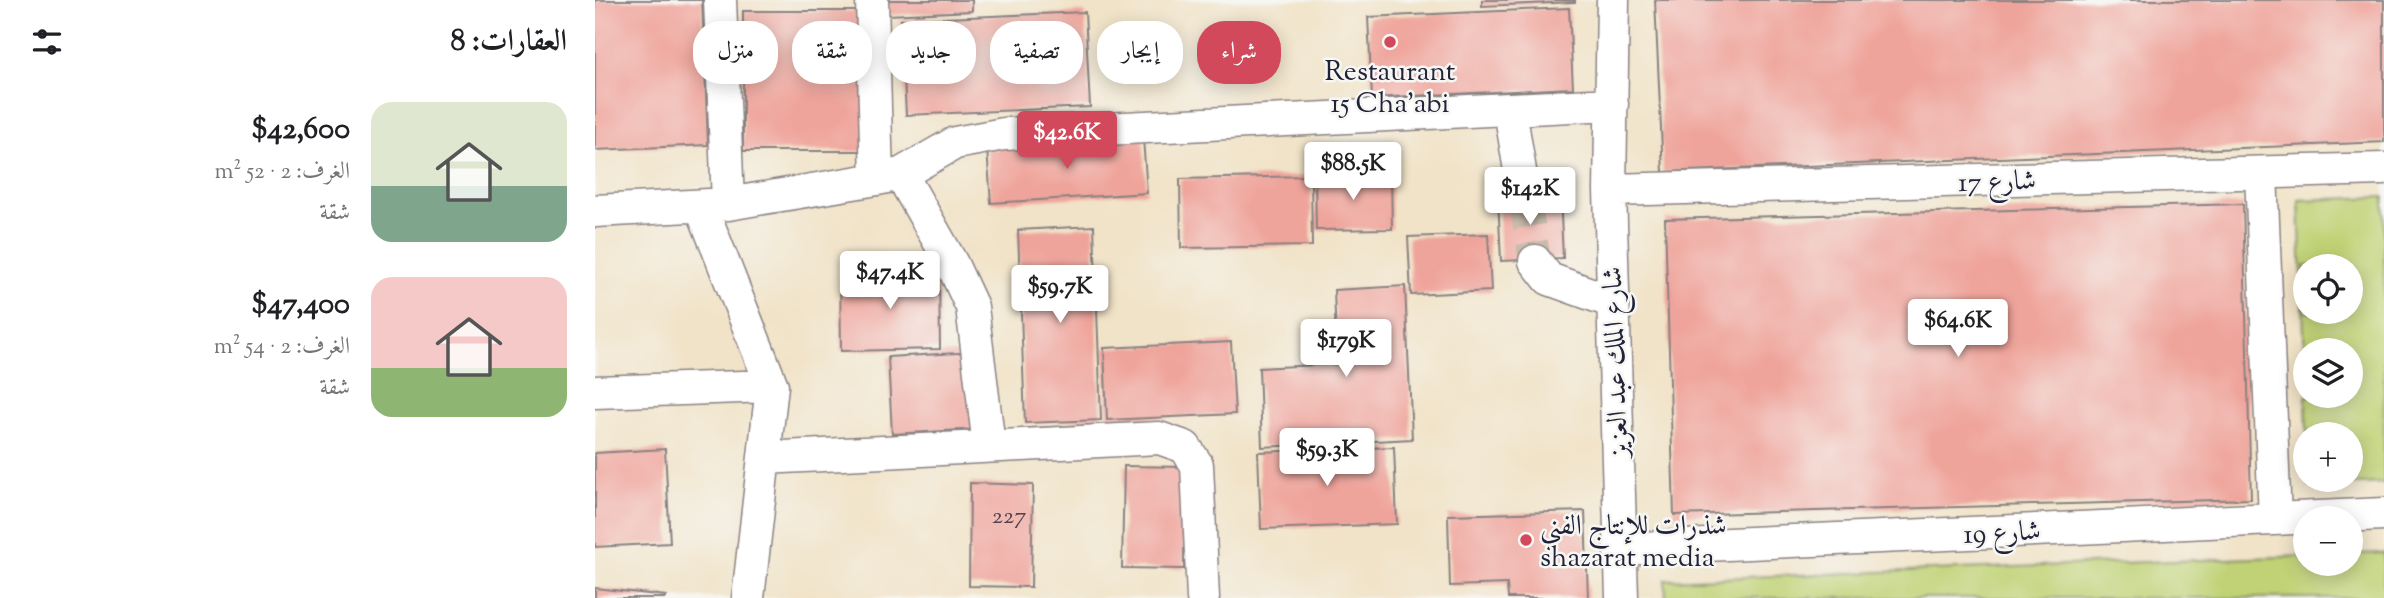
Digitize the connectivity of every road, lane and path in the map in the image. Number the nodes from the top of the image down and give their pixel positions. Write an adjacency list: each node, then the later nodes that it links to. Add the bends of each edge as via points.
1 (720, 0): 11 (street)
2 (872, 0): 8 (street)
3 (1612, 0): 4 (street, شارع الملك عبد العزيز)
4 (1612, 104): 5 (street); 9 (street, شارع الملك عبد العزيز)
5 (1510, 110): 8 (street, via 1004,134 954,143); 10 (street)
6 (2384, 169): 7 (street, شارع 17)
7 (2261, 173): 9 (street, شارع 17); 20 (street)
8 (889, 177): 11 (street); 17 (street, via 952,264 972,307)
9 (1610, 190): 14 (street, شارع الملك عبد العزيز)
10 (1524, 195)
11 (715, 205): 12 (street); 15 (street)
12 (595, 211)
13 (1535, 261): 14 (street, via 1549,279)
14 (1613, 302): 21 (street, شارع الملك عبد العزيز)
15 (772, 386): 16 (street); 18 (street)
16 (595, 392)
17 (989, 446): 18 (street); 23 (street, via 1159,438 1185,447 1197,465)
18 (764, 458): 22 (street)
19 (2384, 514): 20 (street, شارع 19)
20 (2275, 519): 21 (street, شارع 19)
21 (1619, 549): 24 (street, شارع الملك عبد العزيز)
22 (747, 598)
23 (1203, 598)
24 (1622, 598)

